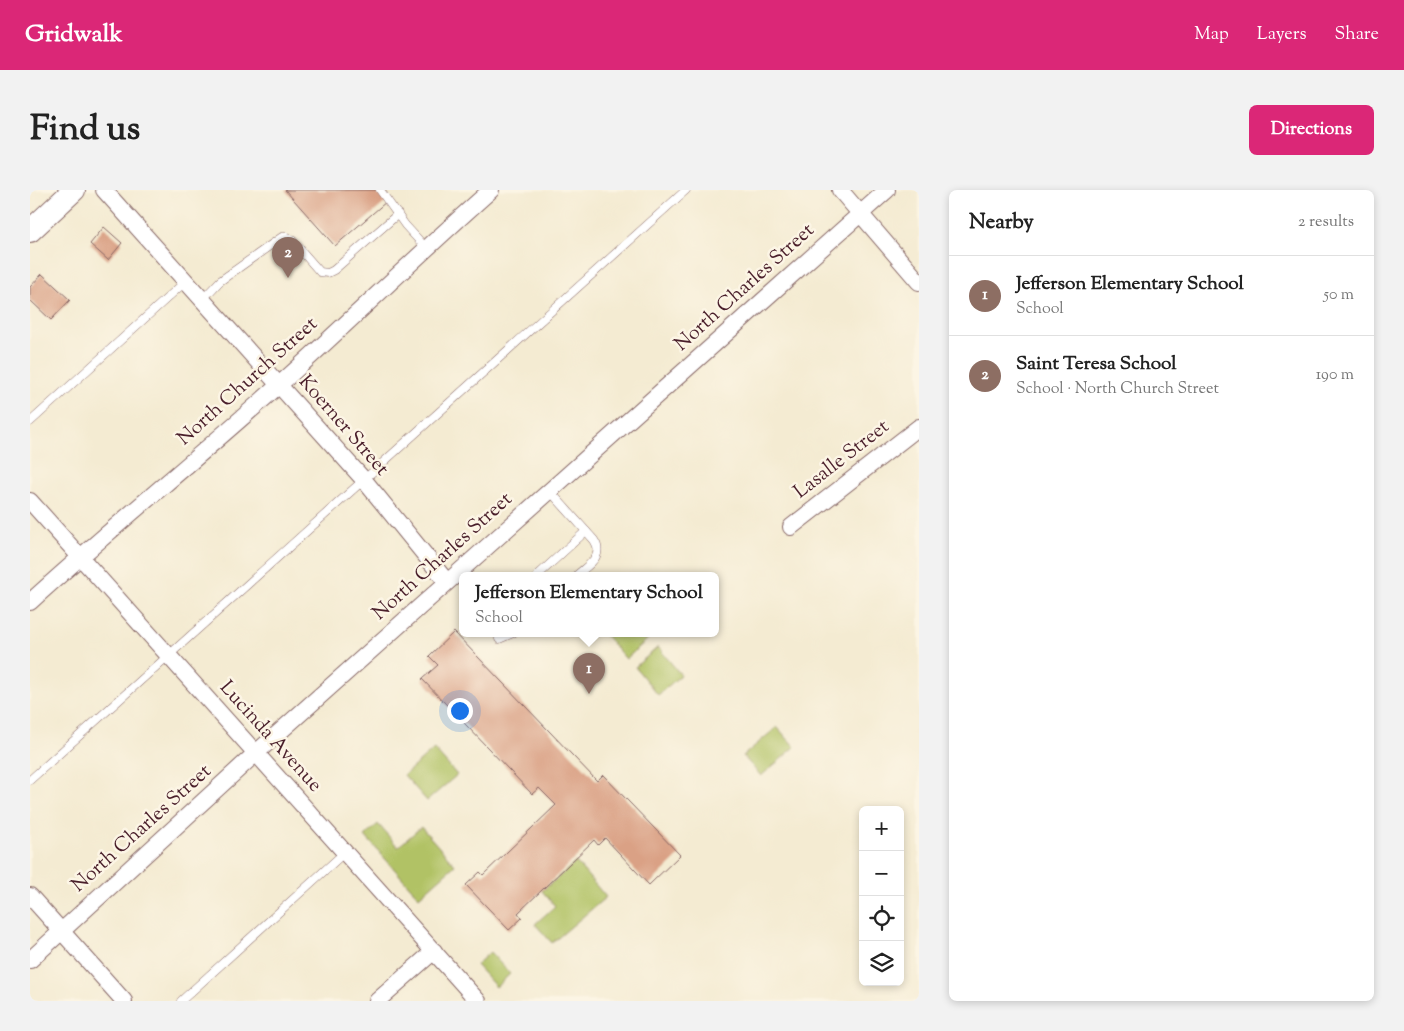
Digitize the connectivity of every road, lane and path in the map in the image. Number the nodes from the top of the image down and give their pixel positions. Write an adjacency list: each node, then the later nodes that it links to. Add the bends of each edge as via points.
1 (74, 190): 10 (main road)
2 (104, 190): 12 (street, Koerner Street)
3 (380, 190): 8 (lane)
4 (490, 190): 11 (street, North Church Street)
5 (686, 190): 18 (lane)
6 (840, 190): 9 (street)
7 (887, 190): 9 (street, North Charles Street)
8 (398, 214): 11 (lane); 14 (lane, via 334,270 322,273 292,240 287,237 276,239 220,281)
9 (860, 214): 13 (street); 19 (street, North Charles Street)
10 (30, 231)
11 (426, 248): 15 (street, North Church Street)
12 (186, 281): 14 (street, Koerner Street); 16 (lane)
13 (919, 282)
14 (202, 300): 15 (street, Koerner Street)
15 (279, 385): 18 (street, Koerner Street); 23 (street, North Church Street)
16 (30, 422)
17 (919, 427): 21 (street, Lasalle Street)
18 (364, 480): 26 (street, Koerner Street); 30 (lane)
19 (549, 490): 22 (lane); 26 (street, North Charles Street)
20 (30, 501): 23 (street, Lucinda Avenue)
21 (791, 527)
22 (586, 531): 24 (lane); 25 (lane, via 598,551 595,559)
23 (79, 557): 27 (street, North Church Street); 30 (street, Lucinda Avenue)
24 (541, 572)
25 (580, 572)
26 (447, 582): 31 (street, North Charles Street)
27 (30, 602)
28 (504, 637): 29 (lane)
29 (499, 639)
30 (168, 655): 31 (street, Lucinda Avenue); 32 (lane)
31 (256, 753): 33 (street, Lucinda Avenue); 35 (street, North Charles Street)
32 (30, 780)
33 (345, 852): 36 (street, Lucinda Avenue); 39 (lane)
34 (30, 896): 35 (street)
35 (61, 931): 37 (street, North Charles Street); 38 (street)
36 (434, 951): 40 (street); 41 (street, Lucinda Avenue)
37 (30, 960)
38 (124, 1001)
39 (180, 1001)
40 (377, 1001)
41 (478, 1001)

